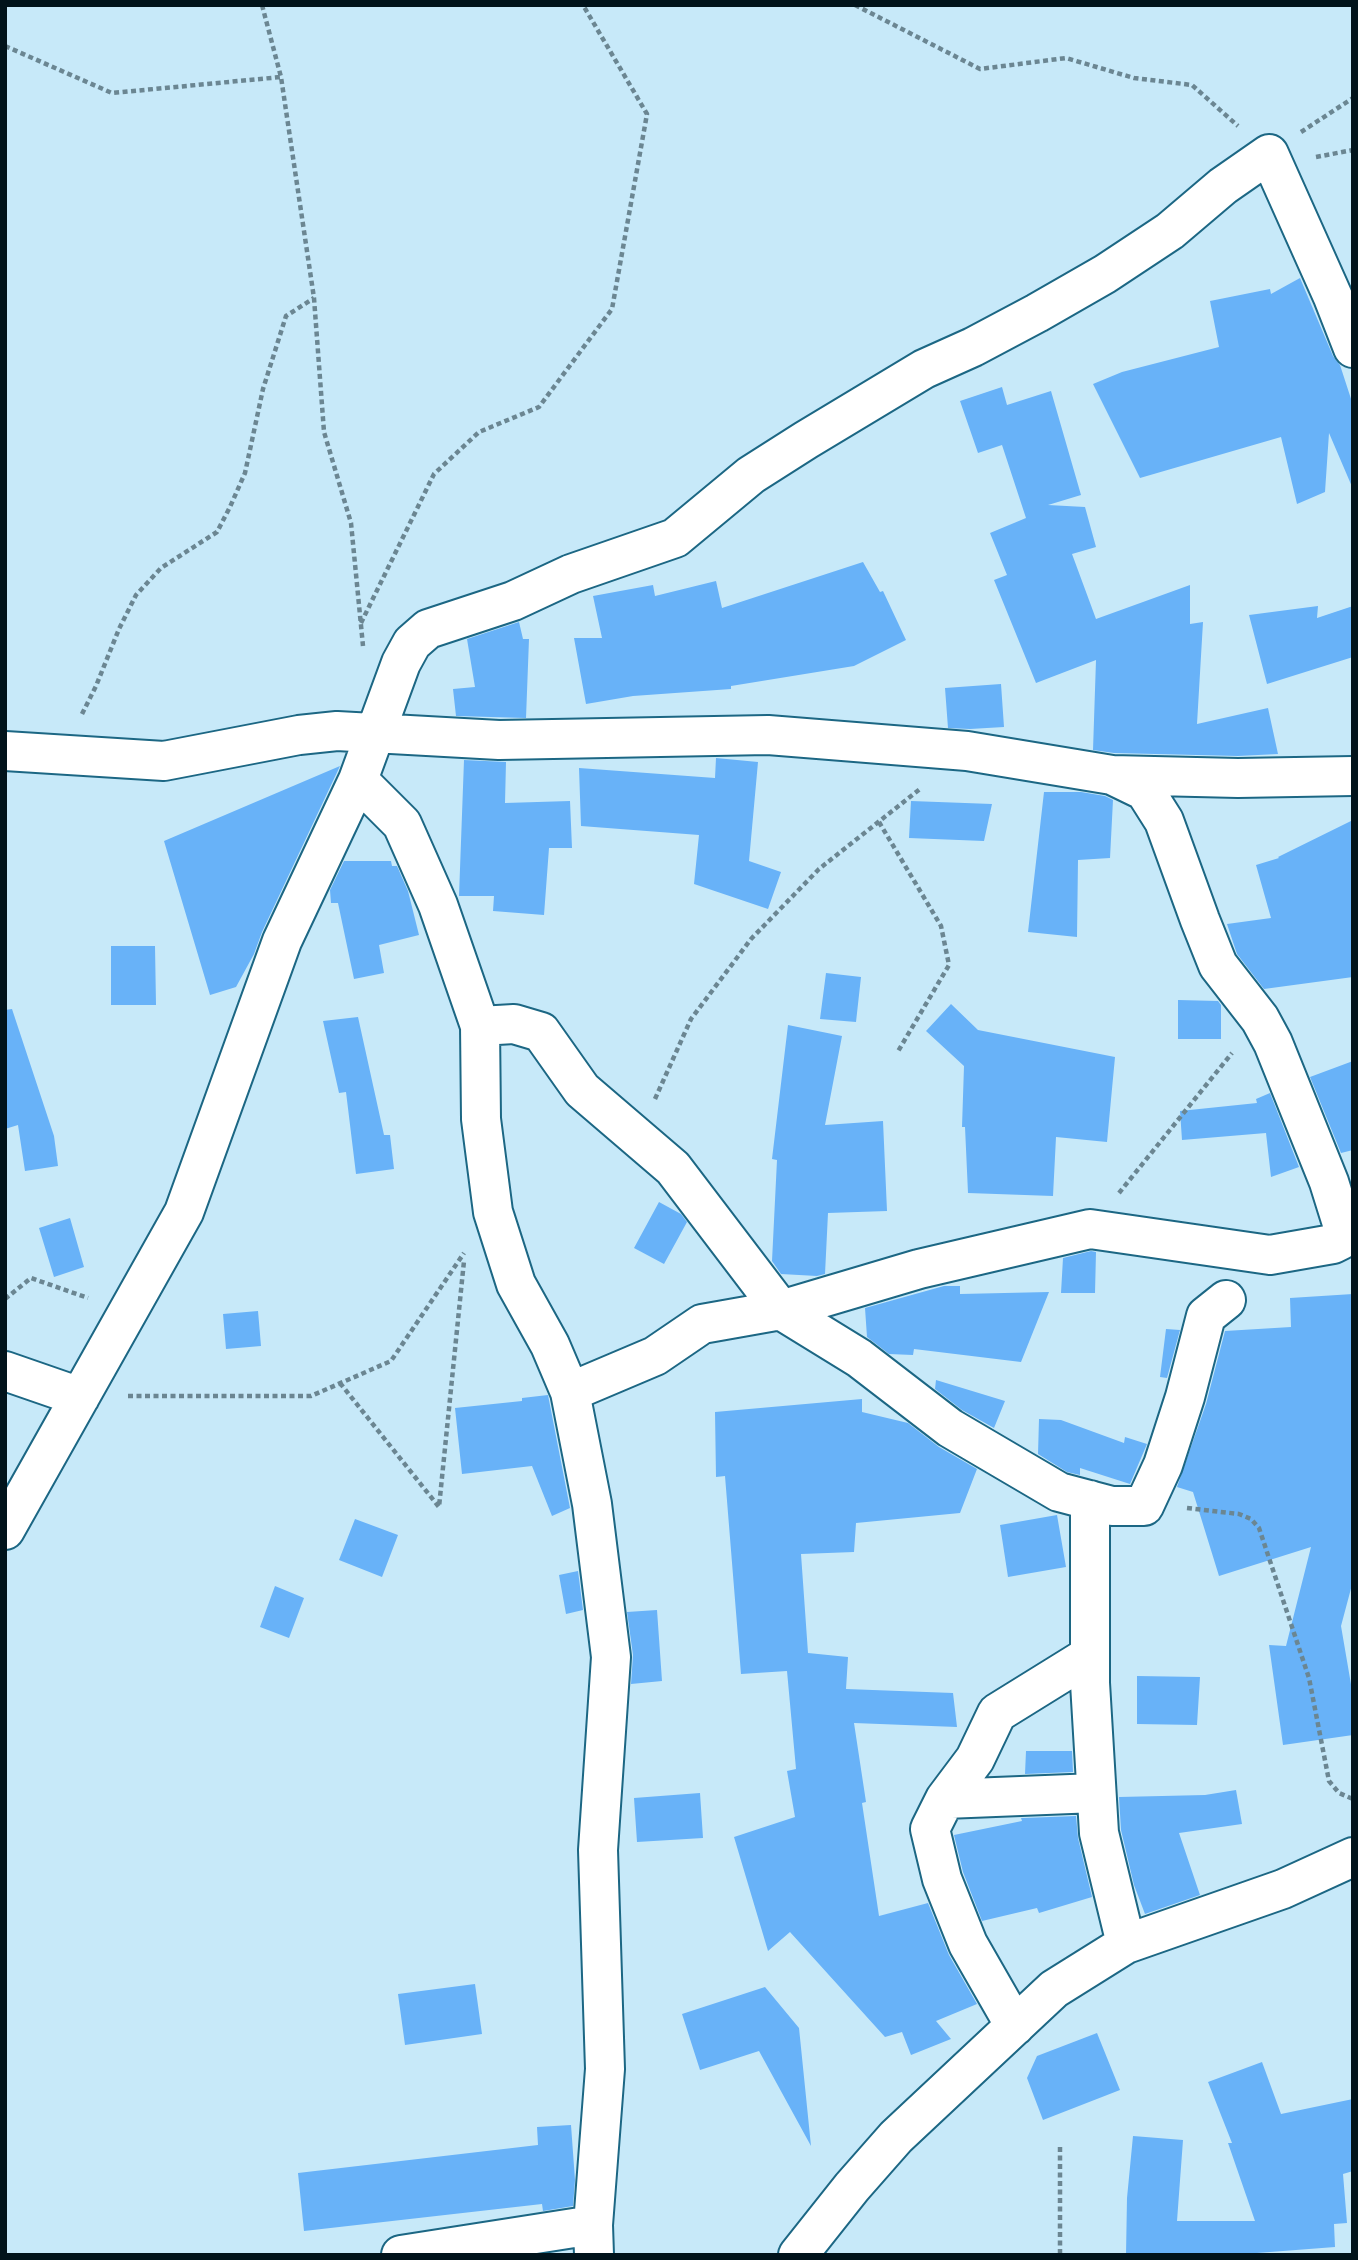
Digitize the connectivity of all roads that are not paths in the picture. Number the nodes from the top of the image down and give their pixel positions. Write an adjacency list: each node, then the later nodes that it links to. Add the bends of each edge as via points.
1 (1353, 348): 2 (street, via 1269,154 1116,267 1037,313 924,369 806,440 751,475 675,538 571,574 513,601 428,628 412,643 401,663)
2 (377, 733): 3 (street, via 299,735 164,761); 4 (street, via 499,740 768,736 967,751); 6 (street)
3 (5, 751)
4 (1112, 775): 5 (street); 9 (street, via 1145,791 1164,821 1218,964 1273,1043 1329,1182 1345,1230 1341,1240 1270,1255 1090,1229 919,1269)
5 (1353, 776)
6 (358, 780): 7 (street, via 402,824 438,905); 12 (street, via 282,941 184,1212)
7 (480, 1026): 9 (street, via 514,1024 541,1032 582,1090 673,1168); 11 (street, via 481,1119 493,1212 516,1284)
8 (1226, 1300): 13 (street, via 1206,1316 1163,1465 1144,1506 1112,1506)
9 (781, 1310): 11 (street, via 702,1324 655,1356); 13 (street, via 859,1358 950,1428 1059,1492)
10 (5, 1371): 12 (street)
11 (570, 1392): 21 (street, via 592,1504 611,1657 598,1850 605,2069)
12 (80, 1397): 14 (street)
13 (1090, 1500): 15 (street)
14 (5, 1530)
15 (1089, 1656): 16 (street); 17 (street, via 997,1713 975,1759)
16 (1096, 1793): 17 (street); 19 (street, via 1099,1833)
17 (945, 1799): 20 (street, via 930,1829 942,1879 968,1944)
18 (1353, 1857): 19 (street, via 1283,1889)
19 (1126, 1944): 20 (street, via 1054,1989)
20 (1015, 2026): 22 (street, via 896,2137)
21 (594, 2240): 23 (street)
22 (804, 2253)
23 (401, 2255)

